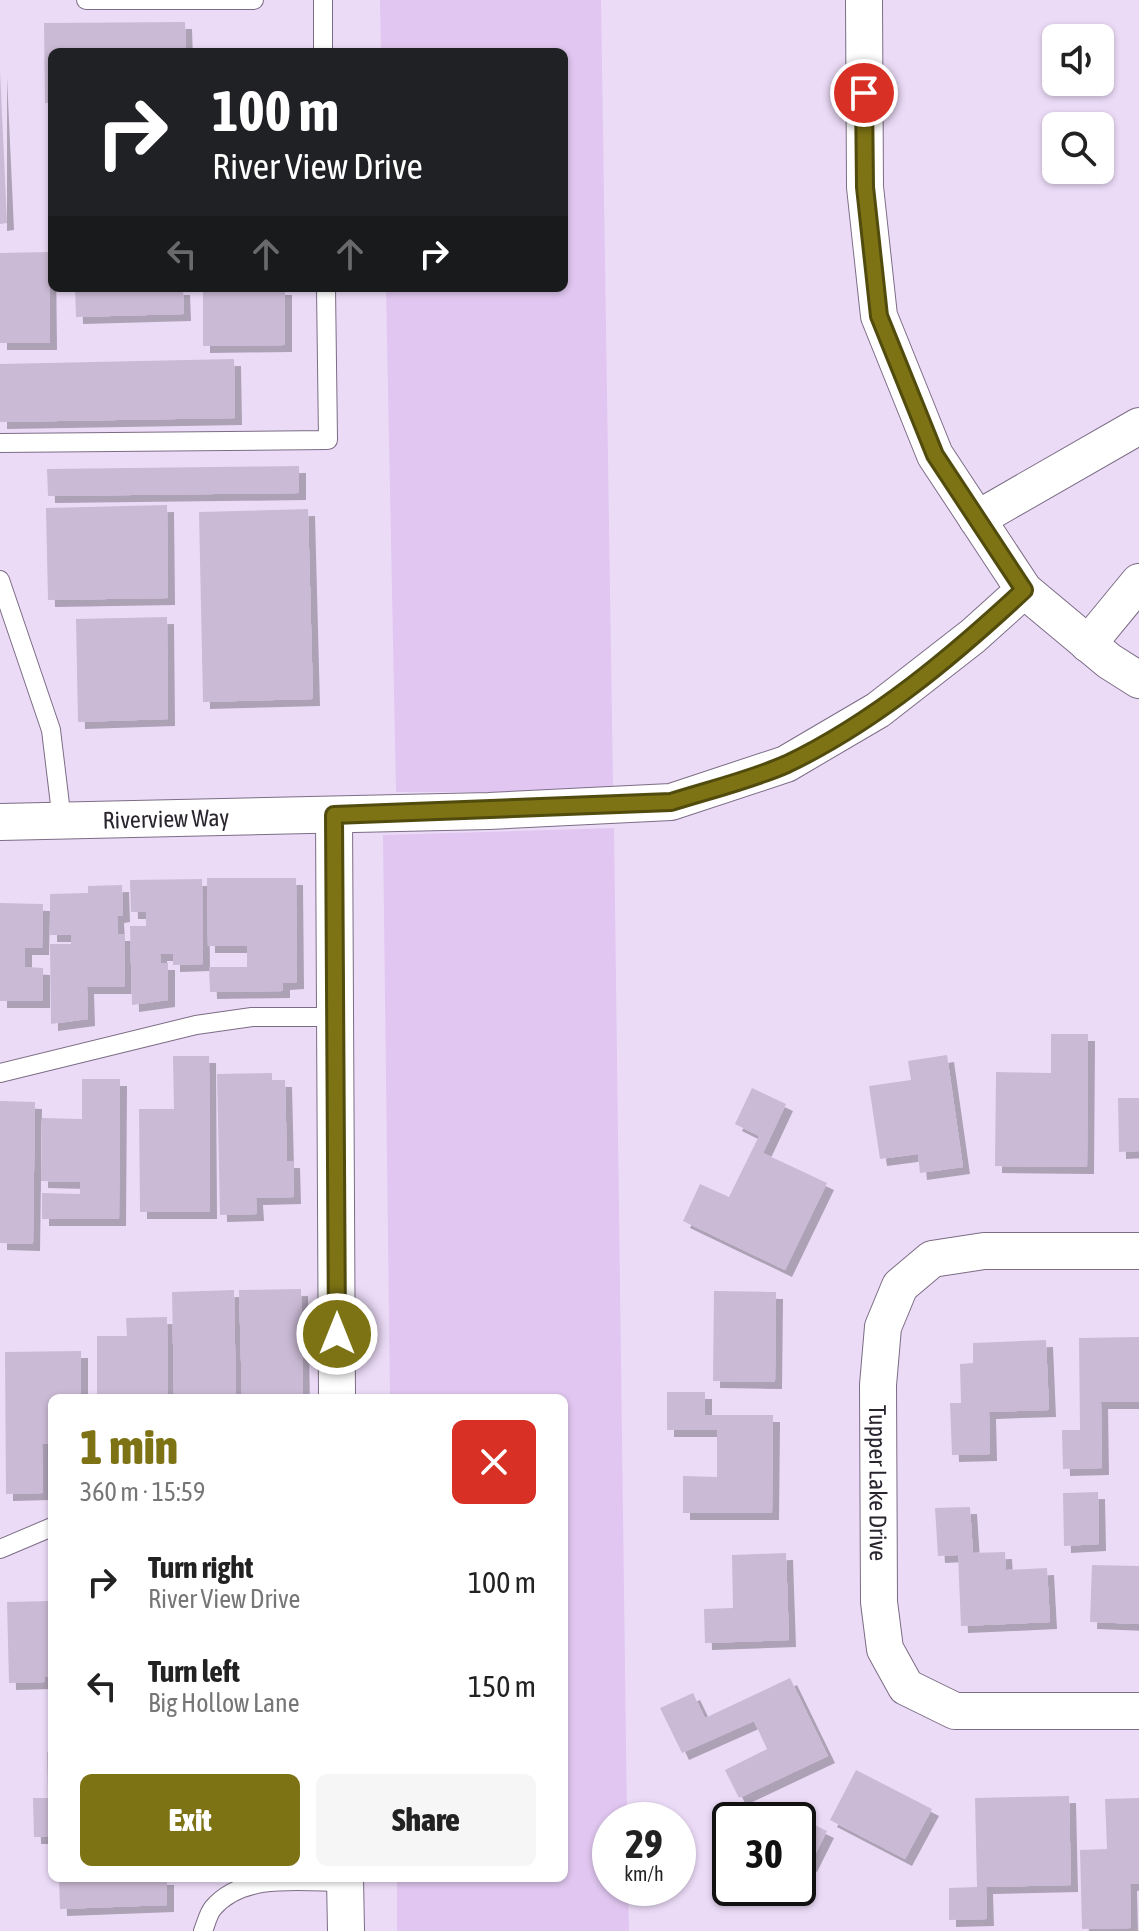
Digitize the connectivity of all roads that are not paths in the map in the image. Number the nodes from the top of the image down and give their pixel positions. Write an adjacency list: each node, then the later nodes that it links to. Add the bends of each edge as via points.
1 (86, 0): 2 (lane)
2 (254, 0)
3 (323, 0): 5 (lane)
4 (864, 0): 9 (street, via 865,187 879,316 935,455)
5 (323, 48)
6 (326, 292): 8 (lane, via 328,440)
7 (1139, 426): 9 (street)
8 (0, 443)
9 (977, 519): 12 (street)
10 (0, 580): 16 (lane, via 51,730)
11 (1139, 582): 13 (street)
12 (1024, 590): 13 (street); 15 (street, Riverview Way, via 878,710 786,764 671,802)
13 (1088, 644): 14 (street)
14 (1139, 680)
15 (334, 815): 16 (street, Riverview Way); 18 (street)
16 (62, 821): 17 (street, Riverview Way)
17 (0, 822)
18 (335, 1017): 19 (lane, via 252,1017 196,1025); 21 (street)
19 (0, 1073)
20 (1139, 1251): 24 (street, Tupper Lake Drive, via 984,1251 932,1259 900,1286 883,1327 878,1416 879,1602 885,1649 906,1687 955,1711)
21 (337, 1394)
22 (48, 1529): 23 (lane)
23 (1, 1547)
24 (1139, 1711)
25 (290, 1882): 27 (lane, via 239,1889 213,1908)
26 (345, 1882): 28 (street)
27 (203, 1931)
28 (346, 1931)

